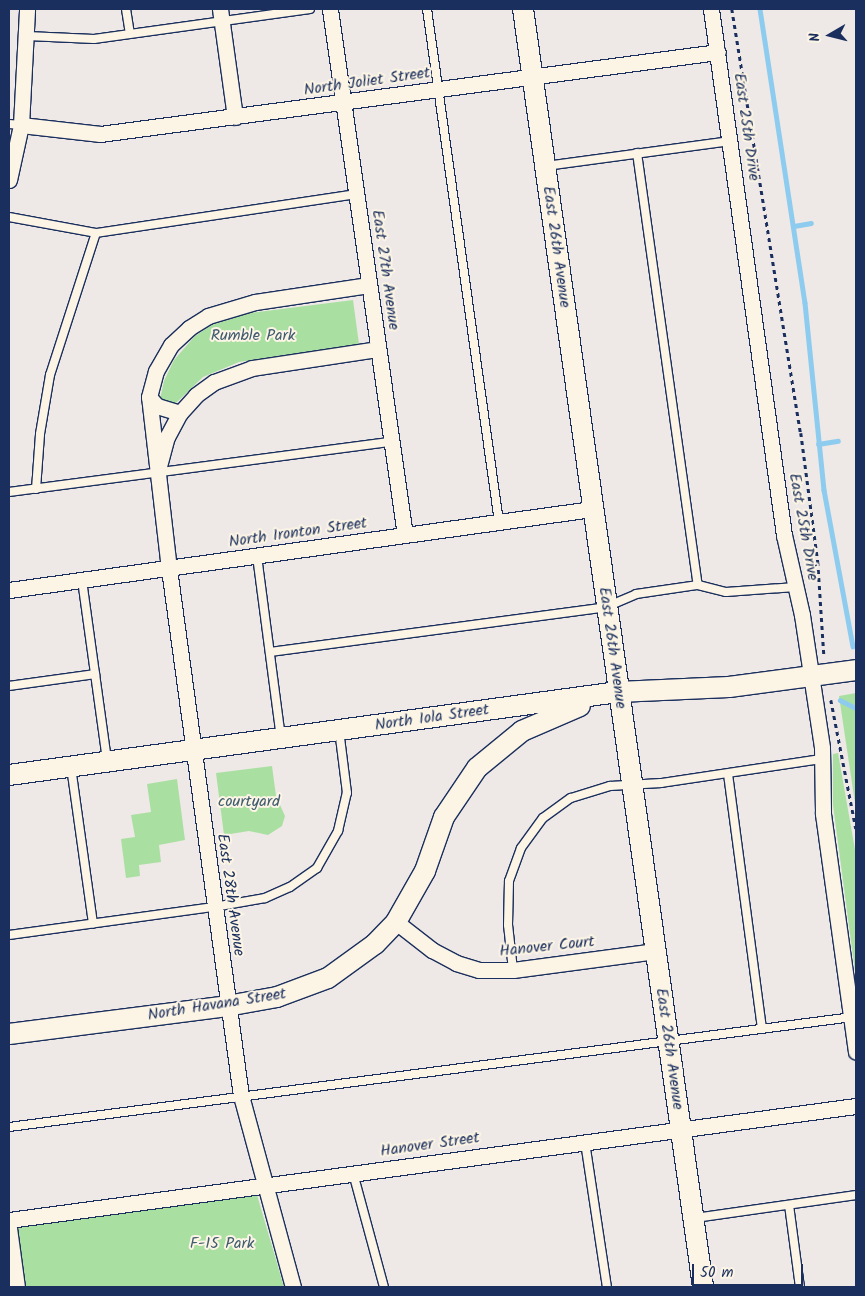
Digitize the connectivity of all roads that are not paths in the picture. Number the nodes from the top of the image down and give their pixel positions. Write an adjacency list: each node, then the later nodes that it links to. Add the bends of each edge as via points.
1 (27, 9): 10 (street)
2 (126, 9): 9 (lane)
3 (310, 9): 8 (lane)
4 (330, 9): 14 (street, East 27th Avenue)
5 (427, 9): 13 (lane)
6 (523, 9): 12 (street, East 26th Avenue)
7 (711, 9): 11 (street, East 25th Drive)
8 (221, 15): 9 (lane); 15 (street)
9 (130, 34): 10 (lane, via 94,40)
10 (27, 36): 16 (street)
11 (718, 52): 12 (street, North Joliet Street); 17 (street, East 25th Drive)
12 (532, 77): 13 (street, North Joliet Street); 19 (street, East 26th Avenue)
13 (438, 90): 14 (street, North Joliet Street); 33 (lane)
14 (343, 102): 15 (street, North Joliet Street); 21 (street, East 27th Avenue)
15 (235, 117): 16 (street, North Joliet Street, via 100,134)
16 (15, 124): 20 (street)
17 (730, 141): 18 (lane); 39 (street, East 25th Drive, via 784,535)
18 (637, 153): 19 (lane); 38 (lane)
19 (544, 166): 32 (street, East 26th Avenue)
20 (9, 180)
21 (356, 194): 23 (lane); 24 (street, East 27th Avenue)
22 (9, 217): 23 (lane)
23 (96, 233): 30 (lane, via 50,375 40,434)
24 (369, 285): 25 (street, East 27th Avenue); 26 (street, via 254,302 208,316 188,328 171,345 156,371)
25 (378, 349): 27 (street, East 28th Avenue, via 232,373 196,395); 28 (street, East 27th Avenue)
26 (149, 397): 27 (street, via 157,406); 29 (street, East 28th Avenue)
27 (180, 413): 29 (street, East 28th Avenue, via 168,437)
28 (392, 442): 29 (lane); 34 (street, East 27th Avenue)
29 (157, 473): 30 (lane); 36 (street, East 28th Avenue)
30 (36, 489): 31 (lane)
31 (9, 492)
32 (592, 509): 33 (street, North Ironton Street); 41 (street, East 26th Avenue)
33 (499, 522): 34 (street, North Ironton Street)
34 (405, 535): 35 (street, North Ironton Street)
35 (257, 556): 36 (street, North Ironton Street); 42 (lane)
36 (169, 569): 37 (street, North Ironton Street); 50 (street, East 28th Avenue)
37 (82, 580): 40 (street, North Ironton Street); 44 (lane)
38 (698, 585): 39 (lane, via 726,592); 41 (lane, via 636,594)
39 (796, 587): 45 (street, East 25th Drive)
40 (9, 590)
41 (606, 607): 42 (lane); 47 (street, East 26th Avenue)
42 (270, 652): 49 (lane)
43 (856, 670): 45 (street, North Iola Street)
44 (95, 674): 46 (lane); 52 (lane)
45 (812, 677): 47 (street, North Iola Street, via 714,688); 51 (street, East 25th Drive)
46 (9, 686)
47 (618, 692): 48 (street, North Iola Street); 56 (street, East 26th Avenue); 58 (street, North Havana Street, via 558,714 522,732 477,768 444,817 425,871)
48 (339, 730): 49 (street, North Iola Street); 57 (lane, via 347,793 338,831 316,868 290,887 265,898)
49 (282, 738): 50 (street, North Iola Street)
50 (194, 750): 52 (street, North Iola Street); 57 (street, East 28th Avenue)
51 (822, 759): 54 (lane); 64 (street, East 25th Drive, via 823,814)
52 (107, 762): 53 (street, North Iola Street)
53 (70, 767): 55 (street, North Iola Street); 59 (lane)
54 (728, 774): 56 (lane, via 661,783); 65 (lane)
55 (9, 775)
56 (630, 783): 61 (street, East 26th Avenue); 62 (lane, via 599,788 571,798 543,818 521,848 509,881 508,925)
57 (214, 907): 59 (lane); 63 (street, East 28th Avenue)
58 (396, 922): 62 (street, Hanover Court, via 432,950 456,963 479,970); 63 (street, North Havana Street, via 375,944 328,978 277,997)
59 (93, 923): 60 (lane)
60 (9, 935)
61 (656, 951): 62 (street, Hanover Court); 67 (street, East 26th Avenue)
62 (513, 970)
63 (227, 1006): 66 (street, North Havana Street); 69 (street, East 28th Avenue)
64 (852, 1017): 65 (lane); 68 (street, East 25th Drive)
65 (762, 1029): 67 (lane)
66 (9, 1034)
67 (668, 1042): 69 (lane); 72 (street, East 26th Avenue)
68 (856, 1052)
69 (241, 1096): 71 (lane); 75 (street, East 28th Avenue)
70 (856, 1106): 72 (street, Hanover Street)
71 (9, 1126)
72 (680, 1129): 73 (street, Hanover Street); 78 (street, East 26th Avenue)
73 (585, 1142): 74 (street, Hanover Street); 84 (lane)
74 (353, 1174): 75 (street, Hanover Street); 83 (lane)
75 (263, 1186): 79 (street, Hanover Street); 82 (street, East 28th Avenue)
76 (856, 1195): 77 (lane)
77 (789, 1205): 78 (lane); 86 (lane)
78 (693, 1218): 85 (street, East 26th Avenue)
79 (9, 1220)
80 (9, 1228): 81 (street)
81 (17, 1287)
82 (293, 1287)
83 (384, 1287)
84 (607, 1287)
85 (703, 1287)
86 (800, 1287)

